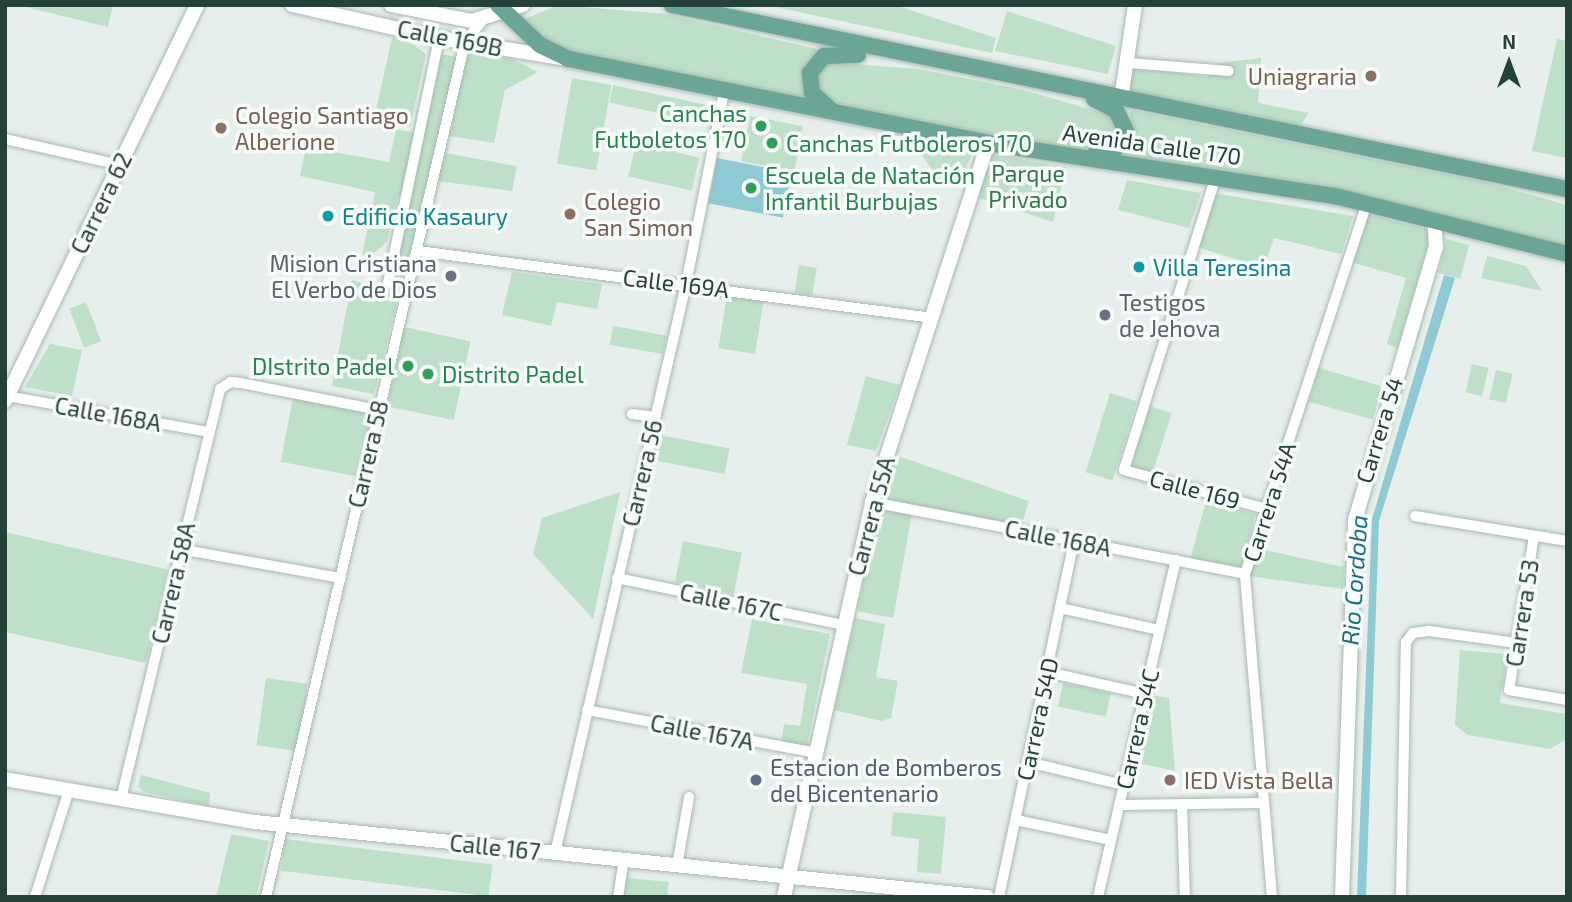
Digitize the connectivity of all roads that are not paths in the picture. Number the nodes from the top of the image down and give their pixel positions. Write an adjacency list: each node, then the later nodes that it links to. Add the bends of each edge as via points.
1 (197, 5): 24 (street, Carrera 62)
2 (292, 5): 11 (street, Calle 169B)
3 (391, 5): 10 (street, Calle 169B, via 459,20)
4 (523, 5): 8 (street, Calle 169B)
5 (662, 5): 9 (street)
6 (671, 5): 9 (main road, Avenida Calle 170)
7 (1135, 5): 15 (street)
8 (501, 8): 10 (street, Calle 169B); 13 (main road, Avenida Calle 170, via 540,45)
9 (690, 10): 14 (main road, Avenida Calle 170)
10 (485, 18): 12 (street, Carrera 58)
11 (439, 38): 12 (street, Calle 169B); 28 (street)
12 (465, 42): 13 (street, Calle 169B); 30 (street, Carrera 58)
13 (569, 59): 18 (main road, Avenida Calle 170)
14 (923, 59): 17 (main road, Avenida Calle 170); 20 (main road, via 844,53 824,56 815,62 809,83 817,99)
15 (1129, 63): 16 (street); 19 (street)
16 (1229, 71)
17 (1077, 90): 19 (main road, Avenida Calle 170); 23 (main road, via 1122,117 1126,131 1121,145 1104,155)
18 (724, 92): 20 (main road, Avenida Calle 170); 34 (street, Carrera 56)
19 (1121, 99): 26 (main road, Avenida Calle 170)
20 (840, 114): 22 (main road, Avenida Calle 170)
21 (5, 139): 24 (street)
22 (988, 143): 23 (main road, Avenida Calle 170); 35 (street, Carrera 55A)
23 (1037, 150): 25 (main road, Avenida Calle 170)
24 (120, 165): 36 (street, Carrera 62)
25 (1216, 176): 27 (main road, Avenida Calle 170); 42 (street, Calle 169, via 1124,470)
26 (1567, 189)
27 (1367, 202): 29 (main road, Avenida Calle 170); 42 (street, Carrera 54A)
28 (402, 218): 30 (street); 33 (street)
29 (1434, 220): 32 (main road, Avenida Calle 170); 86 (street, Carrera 54, via 1436,247 1355,520)
30 (424, 225): 31 (street, Carrera 58)
31 (418, 251): 34 (street, Calle 169A); 37 (street, Carrera 58)
32 (1567, 252)
33 (388, 283)
34 (686, 284): 35 (street, Calle 169A); 39 (street, Carrera 56)
35 (933, 318): 41 (street, Carrera 55A)
36 (6, 398): 40 (street, Calle 168A)
37 (378, 410): 40 (street, Carrera 58A, via 231,382 220,390); 50 (street, Carrera 58)
38 (632, 414): 39 (street)
39 (655, 417): 51 (street, Carrera 56)
40 (209, 432): 66 (street, Carrera 58A)
41 (872, 502): 45 (street, Calle 168A); 53 (street, Carrera 55A)
42 (1266, 509): 49 (street, Carrera 54A)
43 (1415, 516): 44 (street)
44 (1534, 536): 46 (street); 55 (street, Carrera 53)
45 (1074, 541): 48 (street, Calle 168A); 52 (street, Carrera 54D)
46 (1567, 541)
47 (185, 550): 50 (street)
48 (1176, 560): 49 (street, Calle 168A); 54 (street, Carrera 54C)
49 (1245, 574): 67 (street, Carrera 54A)
50 (340, 578): 71 (street, Carrera 58)
51 (617, 578): 53 (street, Calle 167C); 59 (street, Carrera 56)
52 (1060, 608): 54 (street); 56 (street, Carrera 54D)
53 (844, 625): 60 (street, Carrera 55A)
54 (1160, 631): 57 (street, Carrera 54C)
55 (1517, 643): 58 (street, Carrera 53, via 1509,690); 87 (street, via 1429,631 1413,634 1404,650 1408,679)
56 (1047, 672): 57 (street); 61 (street, Carrera 54D)
57 (1145, 694): 63 (street, Carrera 54C)
58 (1567, 700)
59 (587, 710): 60 (street, Calle 167A); 73 (street, Carrera 56)
60 (816, 753): 76 (street, Carrera 55A)
61 (1028, 762): 63 (street); 70 (street, Carrera 54D)
62 (5, 779): 64 (street, Calle 167)
63 (1124, 785): 69 (street, Carrera 54C)
64 (69, 790): 66 (street, Calle 167); 77 (street)
65 (689, 797): 75 (street)
66 (121, 799): 71 (street, Calle 167)
67 (1263, 803): 68 (street); 85 (street, Carrera 54A)
68 (1182, 804): 69 (street); 84 (street)
69 (1119, 805): 72 (street, Carrera 54C)
70 (1016, 820): 72 (street); 82 (street, Carrera 54D)
71 (282, 825): 73 (street, Calle 167); 78 (street, Carrera 58)
72 (1111, 840): 83 (street, Carrera 54C)
73 (555, 853): 74 (street, Calle 167)
74 (624, 860): 75 (street, Calle 167); 79 (street)
75 (677, 866): 76 (street, Calle 167)
76 (788, 877): 80 (street, Carrera 55A); 81 (street, Calle 167)
77 (35, 897)
78 (266, 897)
79 (618, 897)
80 (784, 897)
81 (987, 897)
82 (999, 897)
83 (1098, 897)
84 (1185, 897)
85 (1272, 897)
86 (1342, 897)
87 (1401, 897)

